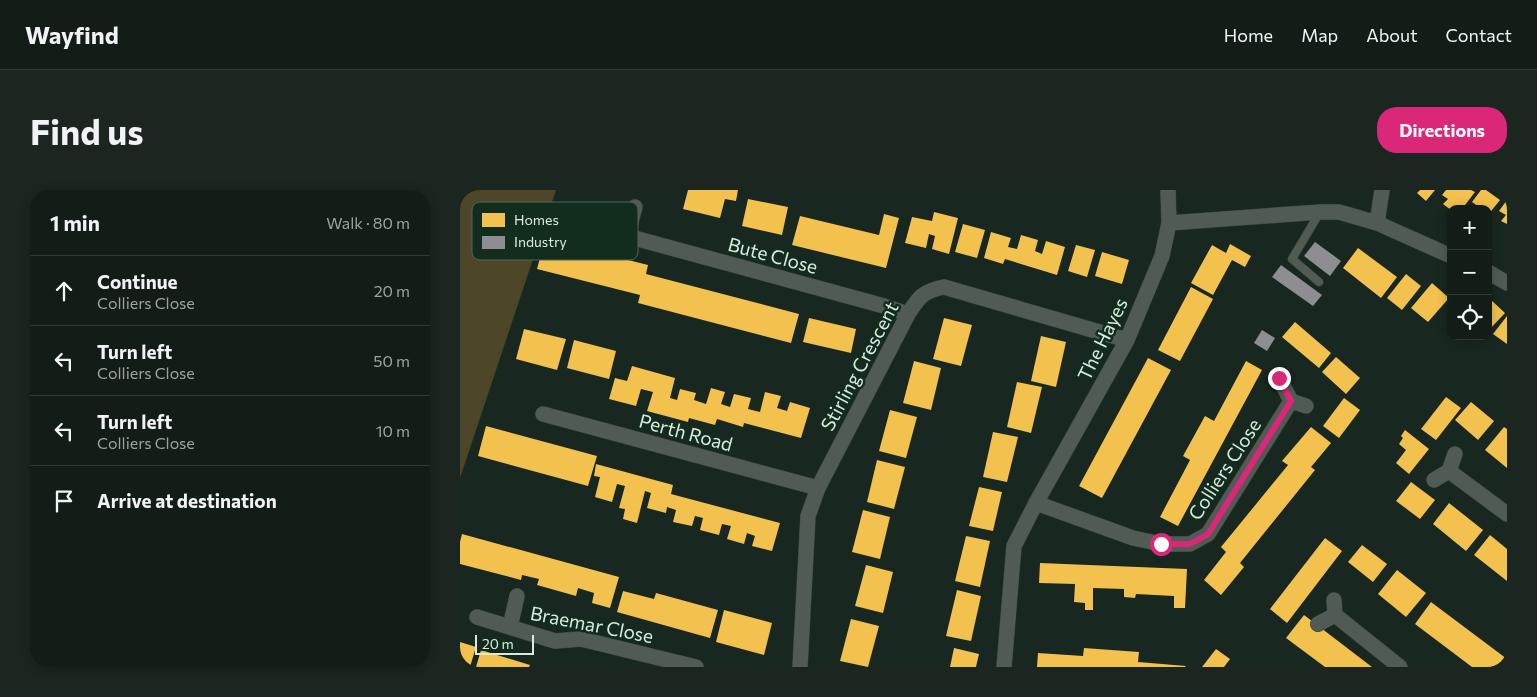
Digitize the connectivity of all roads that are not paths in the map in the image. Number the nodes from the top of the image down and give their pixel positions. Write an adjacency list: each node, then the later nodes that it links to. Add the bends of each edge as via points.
1 (1168, 190): 4 (street, The Hayes)
2 (1382, 190): 5 (street)
3 (1320, 212): 4 (street); 5 (street, via 1339,212); 9 (lane, via 1292,259)
4 (1169, 223): 12 (street, The Hayes, via 1162,256)
5 (1377, 223): 7 (street)
6 (638, 239): 11 (street, Bute Close)
7 (1447, 254)
8 (1492, 274): 10 (street)
9 (1320, 282)
10 (1507, 283)
11 (908, 314): 12 (street, Stirling Crescent, via 919,297 944,286); 20 (street, Stirling Crescent)
12 (1127, 340): 21 (street, The Hayes)
13 (1279, 378): 14 (street)
14 (1291, 401): 15 (street); 21 (street, Colliers Close, via 1208,534 1190,544 1161,544 1133,538)
15 (1306, 406)
16 (543, 414): 20 (street, Perth Road)
17 (1455, 454): 18 (street)
18 (1449, 471): 19 (street); 22 (street)
19 (1434, 480)
20 (818, 488): 28 (street, Stirling Crescent, via 808,516)
21 (1036, 503): 29 (street, The Hayes, via 1014,546)
22 (1507, 514)
23 (518, 596): 26 (street, Braemar Close)
24 (478, 617): 26 (street, Braemar Close)
25 (1318, 624): 30 (street, via 1335,608)
26 (510, 627): 27 (street, Braemar Close, via 555,641 581,639)
27 (696, 667)
28 (800, 667)
29 (1004, 667)
30 (1400, 667)

